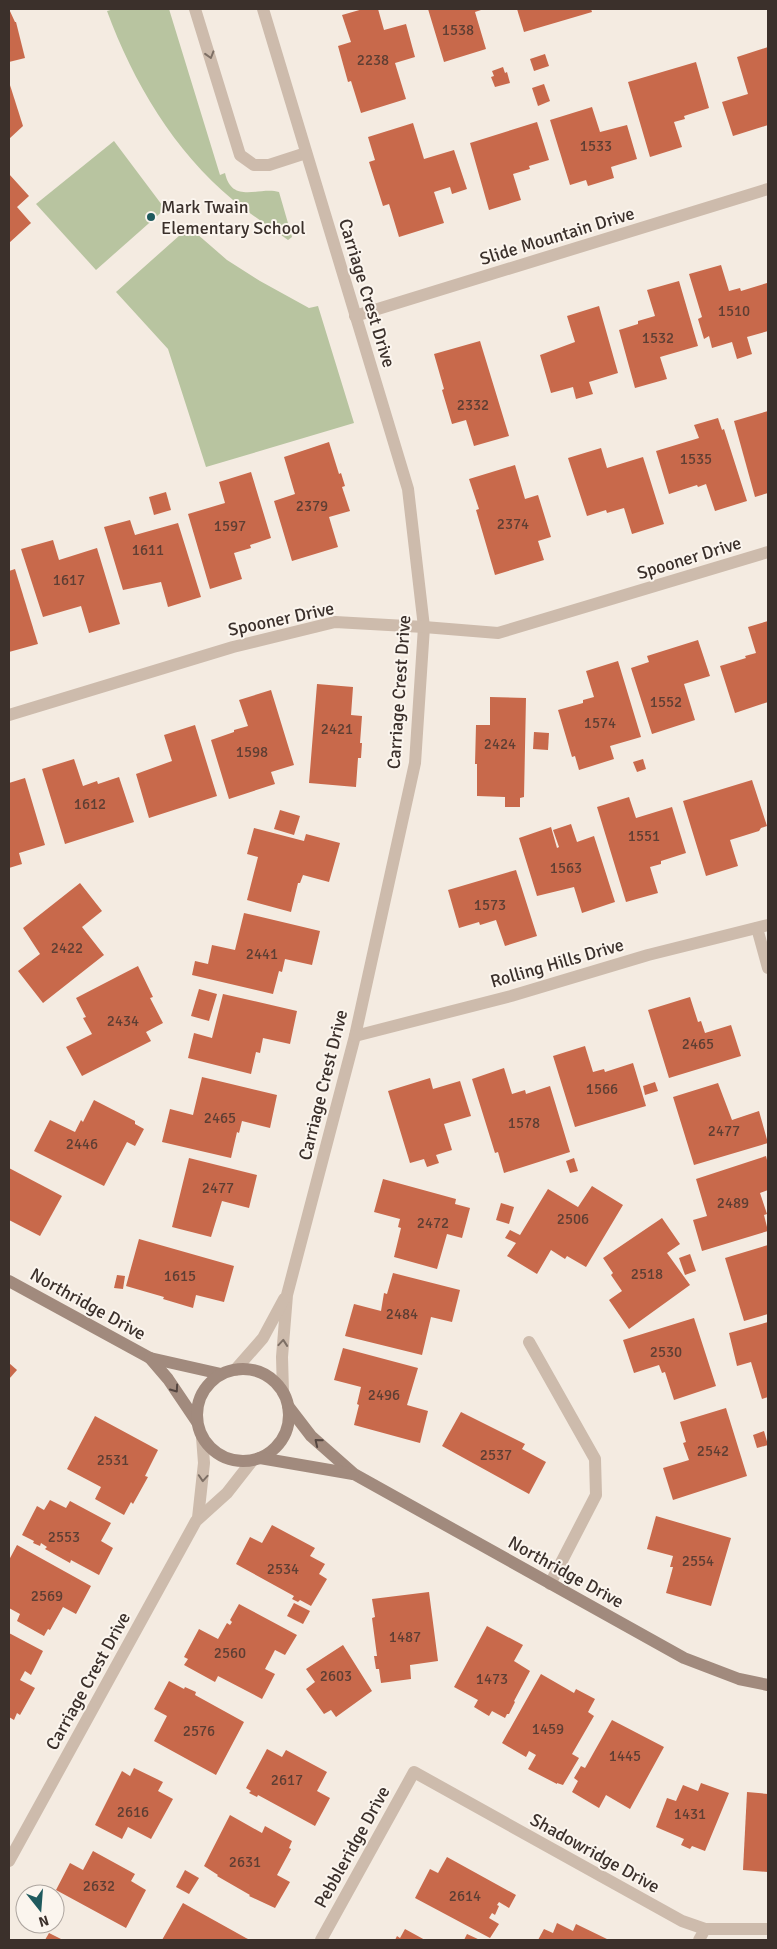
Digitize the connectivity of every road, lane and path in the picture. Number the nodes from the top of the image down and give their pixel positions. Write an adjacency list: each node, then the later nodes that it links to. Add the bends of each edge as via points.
1 (195, 9): 3 (street, one-way to 3, via 240,154 254,165 269,165)
2 (263, 9): 3 (street, Carriage Crest Drive)
3 (306, 153): 5 (street, Carriage Crest Drive)
4 (768, 189): 5 (street, Slide Mountain Drive)
5 (355, 316): 7 (street, Carriage Crest Drive, via 408,489)
6 (768, 552): 7 (street, Spooner Drive, via 498,633)
7 (424, 627): 8 (street, Spooner Drive, via 335,622 233,646); 11 (street, Carriage Crest Drive, via 414,763)
8 (9, 715)
9 (763, 927): 10 (street); 11 (street, Rolling Hills Drive, via 648,955 511,996)
10 (768, 968)
11 (355, 1036): 13 (street, Carriage Crest Drive)
12 (9, 1281): 15 (street, Northridge Drive)
13 (287, 1295): 16 (street, Carriage Crest Drive, via 263,1338); 18 (street, Carriage Crest Drive, one-way to 13)
14 (529, 1342): 25 (street, via 595,1459 596,1494)
15 (150, 1358): 17 (street, Northridge Drive); 20 (street, Northridge Drive, one-way to 20)
16 (235, 1370): 17 (street); 18 (street, via 257,1372 272,1380)
17 (221, 1374): 20 (street, via 202,1394)
18 (283, 1392): 19 (street)
19 (288, 1406): 22 (street, via 289,1418 280,1442); 23 (street, Northridge Drive, one-way to 19, via 311,1436)
20 (197, 1422): 21 (street)
21 (202, 1437): 22 (street, via 208,1446 228,1459); 24 (street, Carriage Crest Drive, one-way to 24, via 204,1463)
22 (256, 1459): 23 (street, Northridge Drive); 24 (street, Carriage Crest Drive, via 227,1493)
23 (354, 1474): 25 (street, Northridge Drive)
24 (198, 1518): 28 (street, Carriage Crest Drive)
25 (550, 1584): 26 (street, Northridge Drive, via 684,1658 739,1678)
26 (768, 1684)
27 (414, 1772): 30 (street, Shadowridge Drive); 31 (street, Pebbleridge Drive)
28 (9, 1862)
29 (768, 1928): 30 (street, Shadowridge Drive)
30 (702, 1935)
31 (321, 1940)

